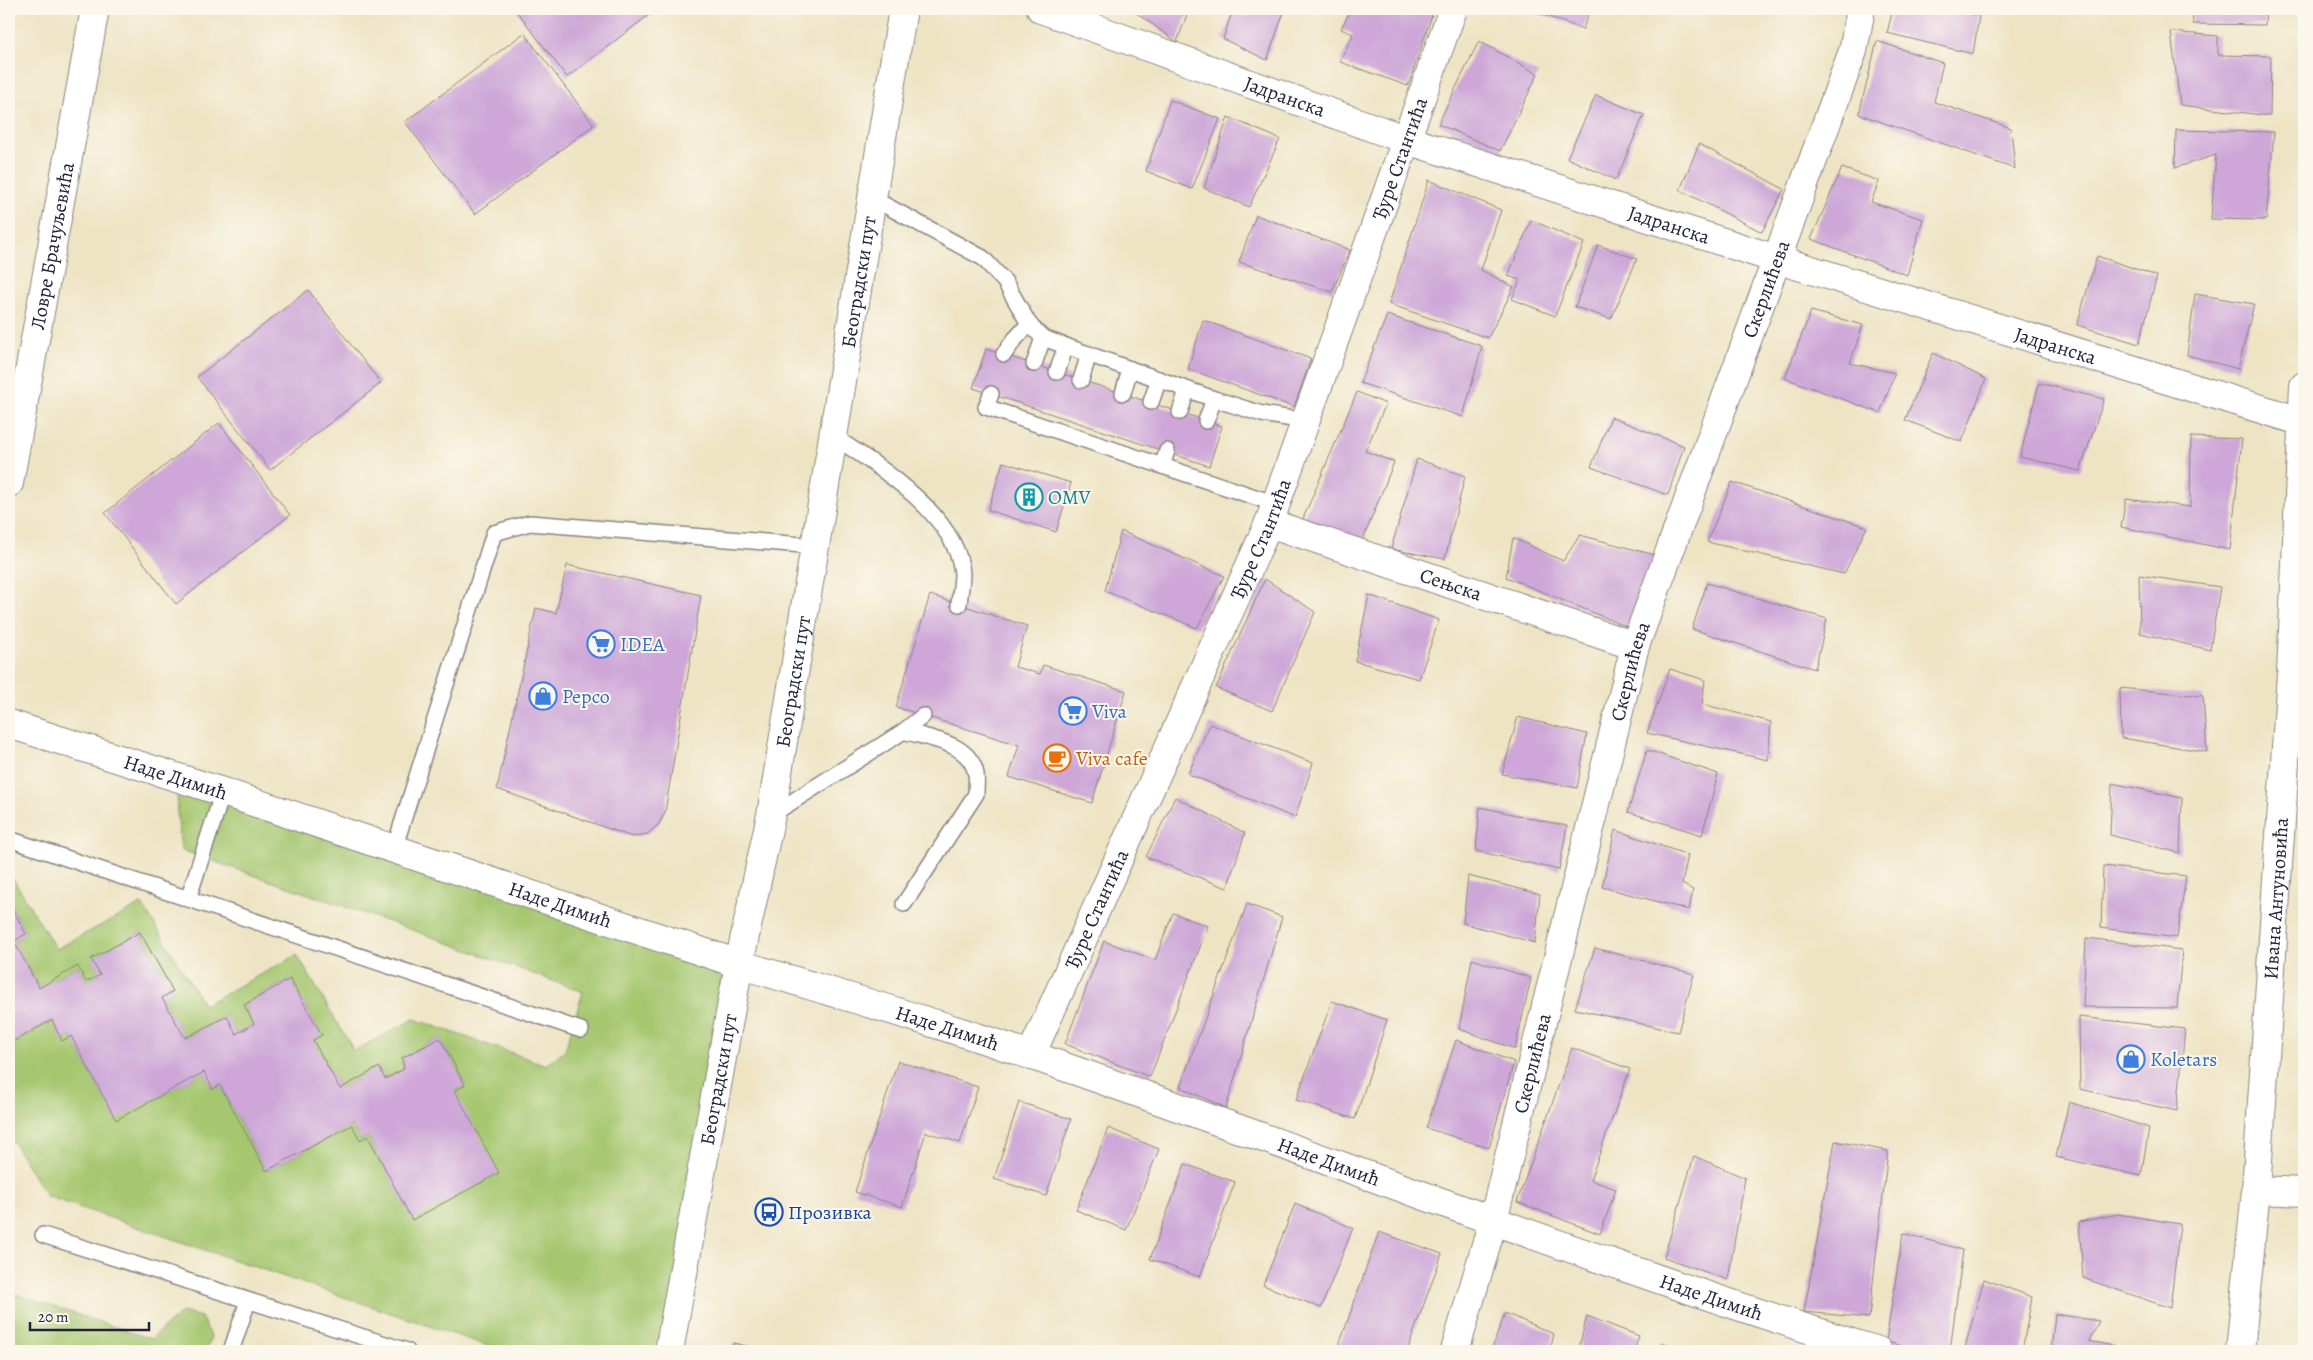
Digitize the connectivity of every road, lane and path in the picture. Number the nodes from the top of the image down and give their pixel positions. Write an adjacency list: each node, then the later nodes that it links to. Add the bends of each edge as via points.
1 (95, 9): 32 (street, Ловре Брачуљевића)
2 (903, 9): 7 (street, Београдски пут)
3 (1041, 9): 6 (street, Јадранска)
4 (1453, 9): 6 (street, Ђуре Стантића)
5 (1861, 9): 8 (street, Скерлићева, via 1853,51)
6 (1407, 140): 8 (street, Јадранска); 27 (street, Ђуре Стантића)
7 (872, 198): 9 (lane, via 983,258 1005,282); 29 (street, Београдски пут)
8 (1776, 259): 28 (street, Јадранска); 36 (street, Скерлићева)
9 (1029, 324): 10 (lane); 12 (lane)
10 (1043, 338): 11 (lane); 14 (lane)
11 (1066, 346): 13 (lane); 16 (lane)
12 (1004, 354)
13 (1090, 354): 15 (lane); 18 (lane)
14 (1034, 364)
15 (1130, 369): 17 (lane); 21 (lane)
16 (1057, 372)
17 (1159, 379): 20 (lane); 24 (lane)
18 (1081, 380)
19 (2304, 386): 28 (street, Ивана Антуновића)
20 (1187, 390): 23 (lane); 25 (lane)
21 (1123, 393)
22 (991, 394): 31 (lane, via 986,407 1018,410 1136,449)
23 (1214, 399): 26 (lane); 27 (lane, via 1262,414)
24 (1151, 402)
25 (1180, 412)
26 (1206, 421)
27 (1306, 421): 33 (street, Ђуре Стантића)
28 (2303, 422): 49 (street, Ивана Антуновића, via 2291,673)
29 (833, 436): 34 (street, Београдски пут); 35 (lane, via 875,463 939,520 955,549 962,573)
30 (1167, 451): 31 (lane)
31 (1162, 466): 33 (lane, via 1191,468)
32 (9, 483)
33 (1273, 514): 36 (street, Сењска); 48 (street, Ђуре Стантића)
34 (815, 546): 41 (street, Београдски пут); 43 (lane, via 530,523 494,533)
35 (958, 604)
36 (1635, 646): 51 (street, Скерлићева)
37 (923, 716): 39 (lane)
38 (9, 724): 40 (street, Наде Димић)
39 (904, 732): 41 (lane); 45 (lane, via 957,747 976,773 976,794)
40 (224, 792): 43 (street, Наде Димић); 44 (lane)
41 (771, 815): 46 (street, Београдски пут)
42 (9, 839): 44 (lane)
43 (394, 849): 46 (street, Наде Димић)
44 (188, 899): 47 (lane)
45 (904, 904)
46 (739, 964): 48 (street, Наде Димић); 56 (street, Београдски пут)
47 (581, 1030)
48 (1031, 1055): 51 (street, Наде Димић)
49 (2256, 1190): 50 (street); 59 (street, Ивана Антуновића)
50 (2304, 1192)
51 (1494, 1221): 57 (street, Скерлићева); 58 (street, Наде Димић)
52 (43, 1235): 53 (lane)
53 (248, 1300): 54 (lane); 55 (lane)
54 (231, 1351)
55 (407, 1351)
56 (669, 1351)
57 (1455, 1351)
58 (1878, 1351)
59 (2240, 1351)

